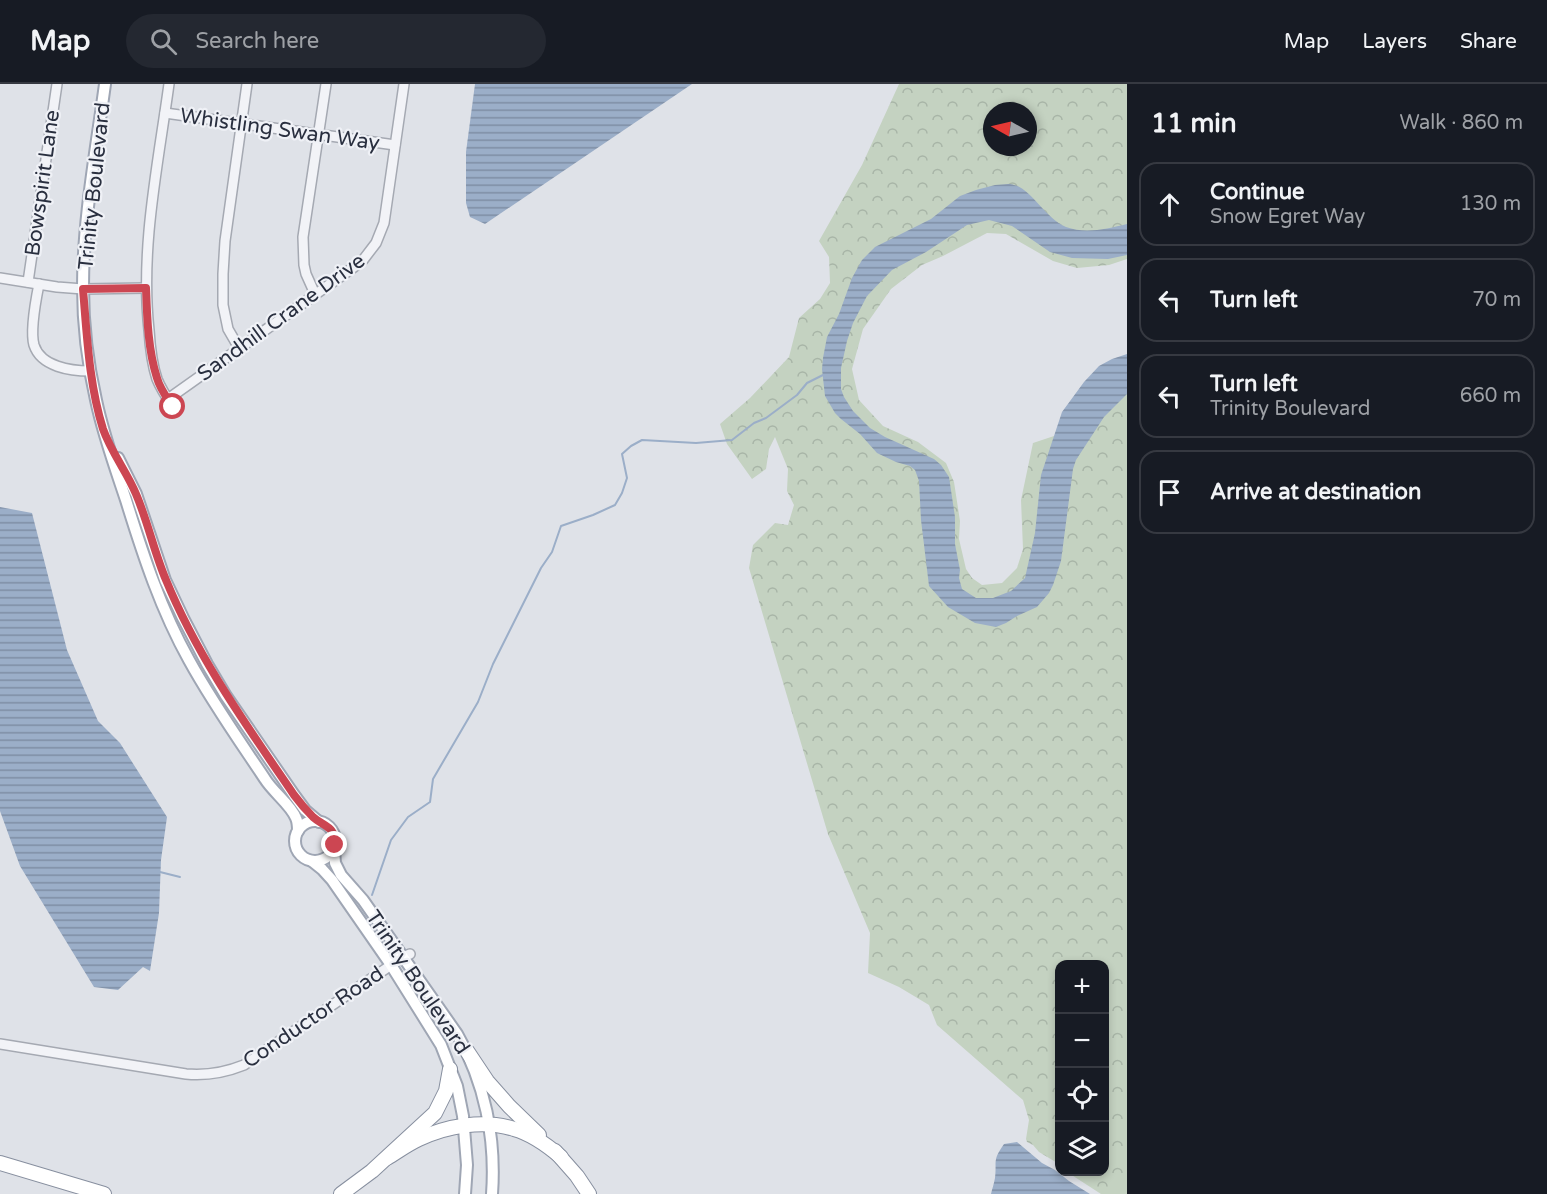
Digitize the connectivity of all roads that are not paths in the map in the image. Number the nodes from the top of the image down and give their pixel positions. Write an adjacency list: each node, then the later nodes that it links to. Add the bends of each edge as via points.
1 (57, 84): 12 (street, Bowspirit Lane)
2 (105, 84): 15 (main road, Trinity Boulevard, via 87,213)
3 (169, 84): 7 (street)
4 (247, 84): 8 (street)
5 (326, 84): 9 (street)
6 (404, 84): 10 (street, Sandhill Crane Drive)
7 (165, 112): 8 (street, Whistling Swan Way); 14 (street, via 148,236)
8 (242, 123): 9 (street, Whistling Swan Way); 17 (street, via 223,274 223,305 228,329)
9 (318, 135): 10 (street, Whistling Swan Way); 16 (street, via 303,237 303,261)
10 (395, 145): 16 (street, Sandhill Crane Drive, via 386,212 376,243 363,260)
11 (0, 278): 12 (street)
12 (28, 282): 13 (street)
13 (39, 284): 15 (street); 18 (street, via 33,316 34,344 39,354 52,365)
14 (146, 288): 15 (street); 17 (street, Sandhill Crane Drive, via 157,378 170,403)
15 (83, 289): 18 (main road, Trinity Boulevard)
16 (315, 294): 17 (street, Sandhill Crane Drive)
17 (238, 348)
18 (90, 371): 19 (main road, Trinity Boulevard)
19 (104, 431): 20 (main road, Trinity Boulevard, via 136,494 165,580 207,664 294,795); 21 (main road, Trinity Boulevard, via 154,585 172,626 215,704 267,782 294,813)
20 (319, 822): 21 (main road, via 307,823); 22 (main road, Trinity Boulevard, via 333,832)
21 (298, 831): 23 (main road, Trinity Boulevard, via 298,851)
22 (334, 849): 23 (main road, via 325,859); 24 (main road, Trinity Boulevard, via 338,869)
23 (312, 861): 25 (main road, Trinity Boulevard, via 332,880)
24 (406, 955): 25 (street, Conductor Road); 27 (main road, Trinity Boulevard)
25 (391, 965): 26 (street, Conductor Road, via 244,1065 217,1074 186,1074); 28 (main road, Trinity Boulevard, via 441,1045)
26 (0, 1044)
27 (467, 1051): 29 (main road, Trinity Boulevard); 31 (highway, via 487,1082)
28 (450, 1069): 30 (main road, Trinity Boulevard); 32 (highway, via 446,1091 435,1113)
29 (489, 1124): 30 (highway); 31 (highway, via 533,1137); 39 (main road, Trinity Boulevard)
30 (464, 1125): 32 (highway, via 423,1137); 38 (main road, Trinity Boulevard)
31 (561, 1157): 40 (highway)
32 (387, 1158): 37 (highway)
33 (0, 1163): 34 (highway)
34 (57, 1180): 35 (highway); 36 (highway)
35 (86, 1194)
36 (104, 1194)
37 (341, 1194)
38 (465, 1194)
39 (492, 1194)
40 (589, 1194)

